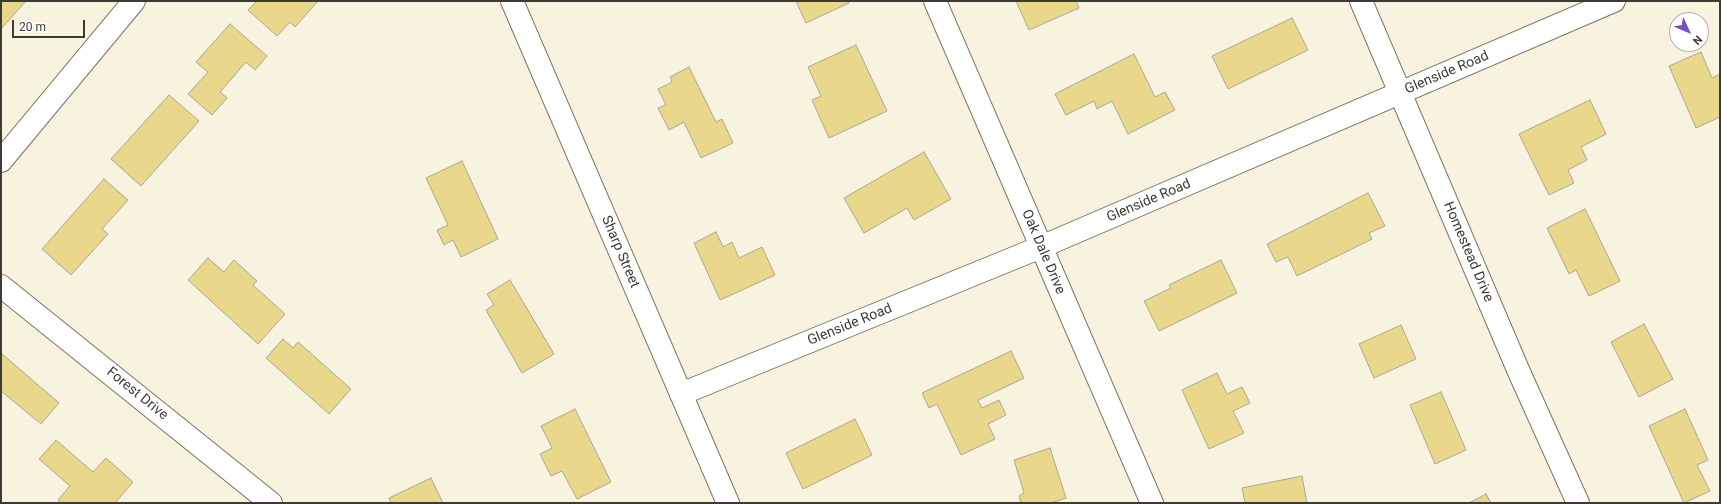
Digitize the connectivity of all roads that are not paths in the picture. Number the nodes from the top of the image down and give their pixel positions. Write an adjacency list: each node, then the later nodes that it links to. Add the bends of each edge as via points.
1 (134, 1): 7 (street)
2 (512, 1): 10 (street, Sharp Street)
3 (936, 1): 8 (street, Oak Dale Drive)
4 (1361, 1): 6 (street, Homestead Drive)
5 (1614, 1): 6 (street, Glenside Road)
6 (1401, 93): 8 (street, Glenside Road); 14 (street, Homestead Drive, via 1519,372)
7 (1, 161)
8 (1041, 247): 10 (street, Glenside Road); 13 (street, Oak Dale Drive)
9 (1, 286): 11 (street, Forest Drive)
10 (681, 394): 12 (street, Sharp Street)
11 (271, 503)
12 (728, 503)
13 (1152, 503)
14 (1578, 503)

